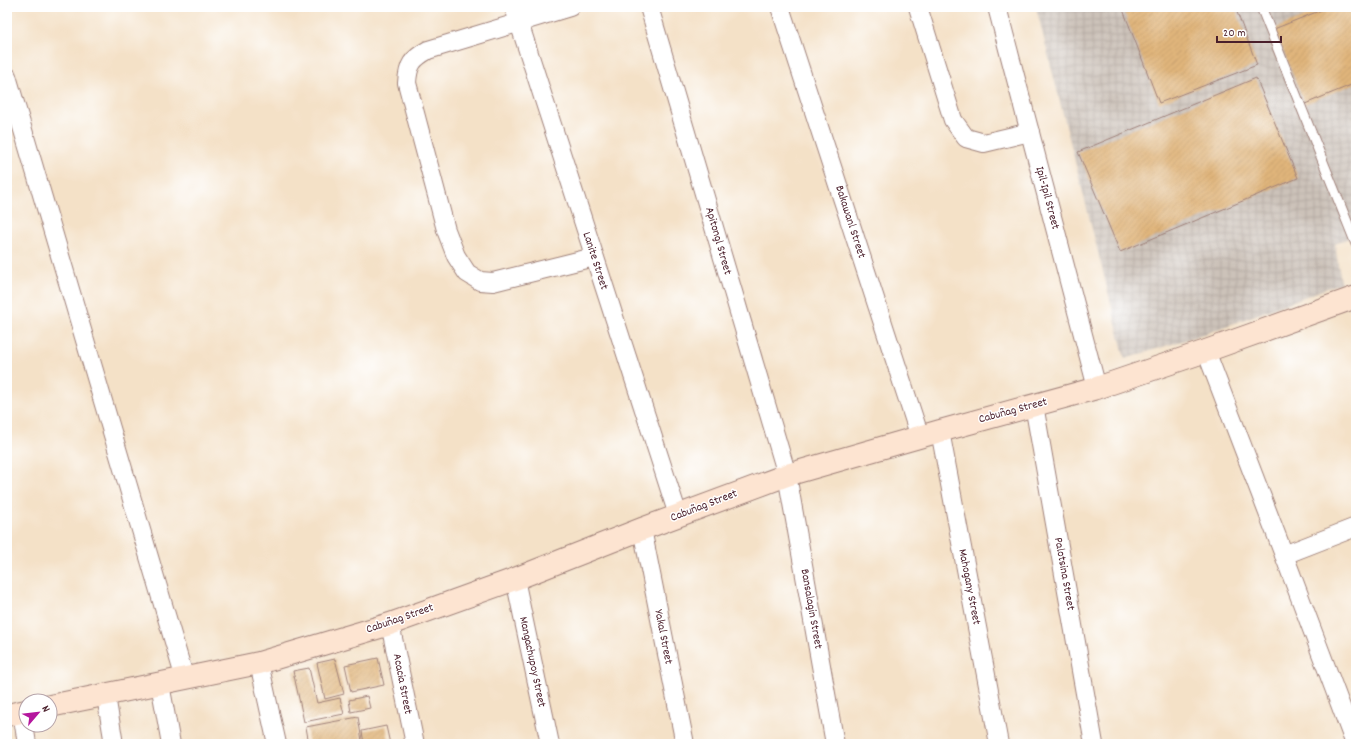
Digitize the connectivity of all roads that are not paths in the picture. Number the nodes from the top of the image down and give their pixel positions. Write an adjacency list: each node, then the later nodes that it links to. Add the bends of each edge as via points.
1 (570, 7): 7 (street)
2 (649, 7): 17 (street, Apitongl Street)
3 (780, 7): 16 (street, Bakawanl Street)
4 (918, 7): 9 (street, via 953,120 966,138 984,144)
5 (997, 7): 9 (street, Ipil-Ipil Street)
6 (1261, 7): 10 (lane)
7 (516, 15): 11 (street, Lanite Street); 11 (street, via 428,50 411,64 408,72 408,83 446,230 456,256 467,273 480,280 494,282)
8 (7, 76): 25 (street)
9 (1030, 132): 14 (street, Ipil-Ipil Street)
10 (1356, 244)
11 (594, 257): 18 (street, Lanite Street)
12 (1356, 297): 13 (street, Cabuñag Street)
13 (1206, 351): 14 (street, Cabuñag Street); 21 (street)
14 (1097, 388): 15 (street, Cabuñag Street)
15 (1034, 405): 16 (street, Cabuñag Street); 39 (street, Palotsina Street)
16 (930, 434): 17 (street, Cabuñag Street); 38 (street, Mahogany Street)
17 (787, 475): 18 (street, Cabuñag Street); 37 (street, Bansalagin Street)
18 (678, 515): 20 (street, Cabuñag Street)
19 (1356, 528): 21 (street)
20 (642, 529): 22 (street, Cabuñag Street); 36 (street, Yakal Street)
21 (1284, 555): 40 (street)
22 (515, 579): 23 (street, Cabuñag Street); 35 (street, Mangachupoy Street)
23 (390, 624): 24 (street, Cabuñag Street); 34 (street, Acacia Street)
24 (260, 663): 25 (street, Cabuñag Street); 33 (street)
25 (185, 679): 26 (street, Cabuñag Street)
26 (160, 684): 27 (street, Cabuñag Street); 32 (street)
27 (106, 696): 28 (street, Cabuñag Street); 31 (street)
28 (58, 705)
29 (24, 733): 30 (street)
30 (27, 744)
31 (114, 744)
32 (171, 744)
33 (277, 744)
34 (415, 744)
35 (550, 744)
36 (684, 744)
37 (835, 744)
38 (999, 744)
39 (1094, 744)
40 (1355, 744)

